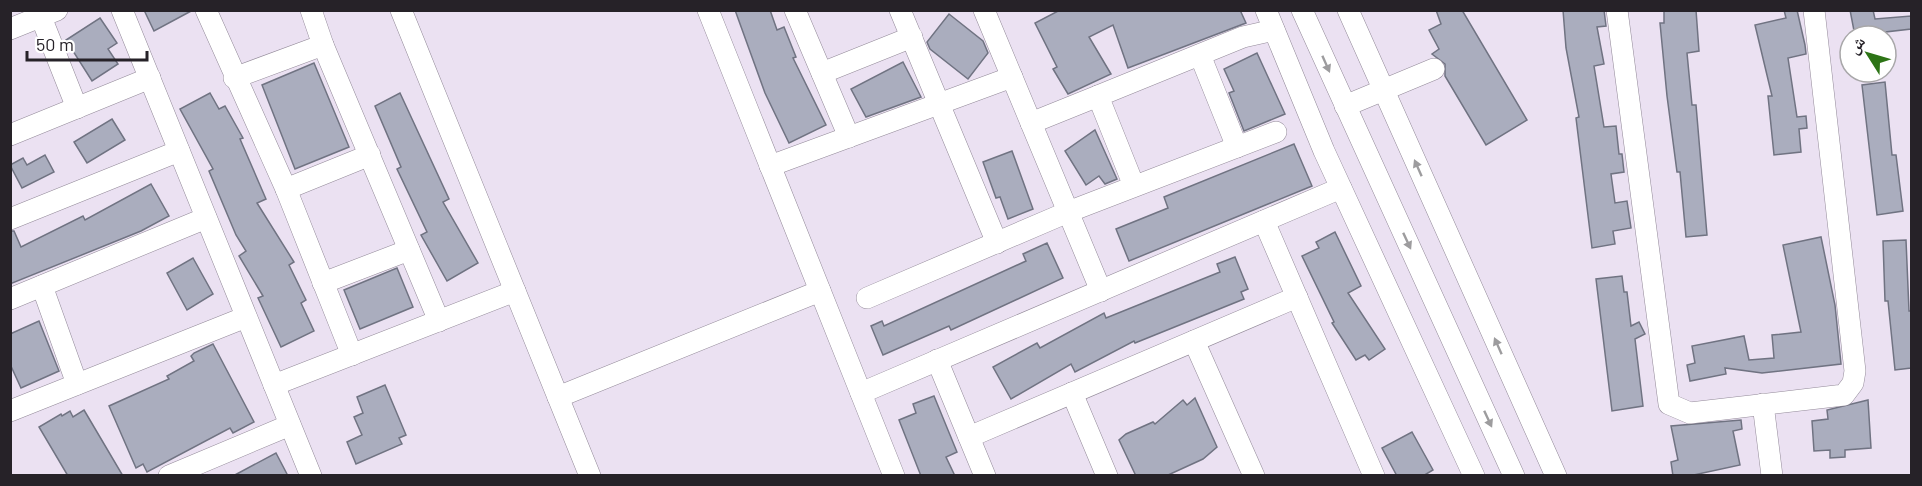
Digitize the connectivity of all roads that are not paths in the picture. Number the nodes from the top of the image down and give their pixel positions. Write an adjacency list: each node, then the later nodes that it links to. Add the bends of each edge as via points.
1 (122, 10): 22 (street)
2 (206, 10): 23 (street)
3 (310, 10): 17 (street)
4 (401, 10): 48 (street)
5 (708, 10): 36 (street)
6 (795, 10): 20 (street)
7 (900, 10): 16 (street)
8 (1302, 10): 27 (street, one-way to 27)
9 (1348, 10): 24 (street)
10 (1617, 10): 64 (street, via 1668,404 1690,413)
11 (1814, 10): 64 (street, via 1855,371 1844,395)
12 (985, 11): 21 (street)
13 (49, 14): 15 (street); 28 (street)
14 (1270, 20): 18 (street, via 1243,37); 38 (street)
15 (10, 29)
16 (912, 38): 20 (street); 26 (street)
17 (323, 45): 23 (street); 35 (street)
18 (1200, 55): 25 (street); 33 (street)
19 (1434, 69): 24 (street)
20 (822, 73): 32 (street)
21 (1012, 77): 26 (street); 29 (street)
22 (150, 78): 28 (street); 34 (street)
23 (234, 78): 39 (street)
24 (1383, 90): 27 (street); 79 (street, one-way to 24)
25 (1098, 96): 29 (street, via 1056,113); 37 (street)
26 (941, 103): 32 (street); 44 (street)
27 (1345, 106): 78 (street, one-way to 78)
28 (77, 108): 31 (street)
29 (1034, 130): 40 (street)
30 (1276, 132): 33 (street)
31 (10, 135)
32 (849, 137): 36 (street)
33 (1237, 147): 37 (street)
34 (179, 151): 41 (street); 42 (street)
35 (370, 155): 39 (street); 45 (street)
36 (770, 166): 49 (street)
37 (1134, 186): 40 (street)
38 (1341, 188): 43 (street); 77 (street)
39 (285, 189): 46 (street)
40 (1068, 212): 44 (street); 50 (street)
41 (206, 218): 47 (street); 54 (street)
42 (10, 219)
43 (1264, 220): 50 (street); 51 (street)
44 (997, 243): 52 (street)
45 (409, 250): 46 (street); 55 (street)
46 (323, 283): 57 (street)
47 (42, 286): 53 (street); 59 (street)
48 (515, 291): 55 (street); 63 (street)
49 (820, 291): 61 (street); 63 (street)
50 (1101, 291): 58 (street)
51 (1297, 297): 56 (street); 76 (street)
52 (867, 298)
53 (10, 299)
54 (246, 317): 59 (street); 60 (street)
55 (438, 321): 57 (street)
56 (1194, 341): 62 (street); 75 (street)
57 (352, 355): 60 (street)
58 (938, 360): 61 (street); 67 (street)
59 (77, 384): 65 (street)
60 (274, 385): 66 (street)
61 (861, 393): 72 (street)
62 (1072, 393): 67 (street); 74 (street)
63 (558, 397): 71 (street)
64 (1763, 404): 80 (street)
65 (10, 411)
66 (290, 425): 68 (street); 70 (street)
67 (969, 437): 73 (street)
68 (219, 466): 69 (street)
69 (169, 476)
70 (311, 476)
71 (590, 476)
72 (894, 476)
73 (985, 476)
74 (1107, 476)
75 (1254, 476)
76 (1374, 476)
77 (1474, 476)
78 (1514, 476)
79 (1556, 476)
80 (1772, 476)

